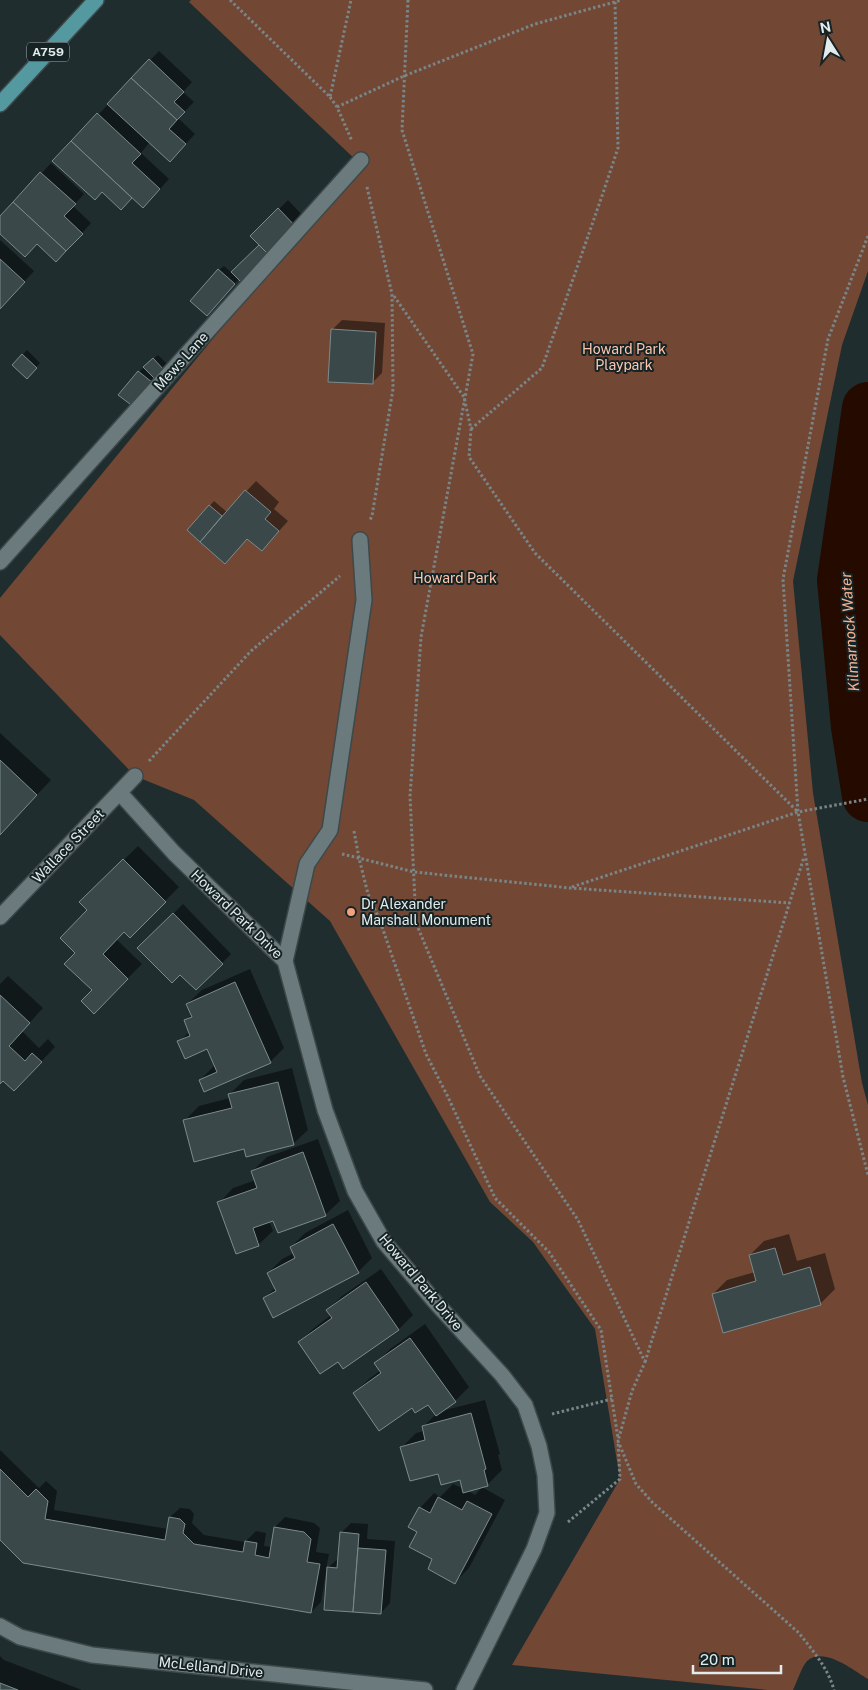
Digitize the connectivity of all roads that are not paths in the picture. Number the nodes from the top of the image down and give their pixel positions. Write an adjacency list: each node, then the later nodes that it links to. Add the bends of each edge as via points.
1 (96, 0): 2 (main road, A759)
2 (0, 104)
3 (361, 160): 5 (street, Mews Lane)
4 (360, 540): 9 (street, via 364,600 330,830 307,864)
5 (0, 562)
6 (135, 776): 7 (street, Wallace Street)
7 (120, 793): 8 (street, Wallace Street); 9 (street, Howard Park Drive, via 174,853)
8 (0, 917)
9 (285, 961): 12 (street, Howard Park Drive, via 325,1110 355,1191 384,1242 436,1304 502,1374 525,1405 539,1446 545,1475 547,1514 534,1548)
10 (0, 1626): 11 (street, McLelland Drive, via 20,1637 92,1655)
11 (426, 1690)
12 (464, 1690)

